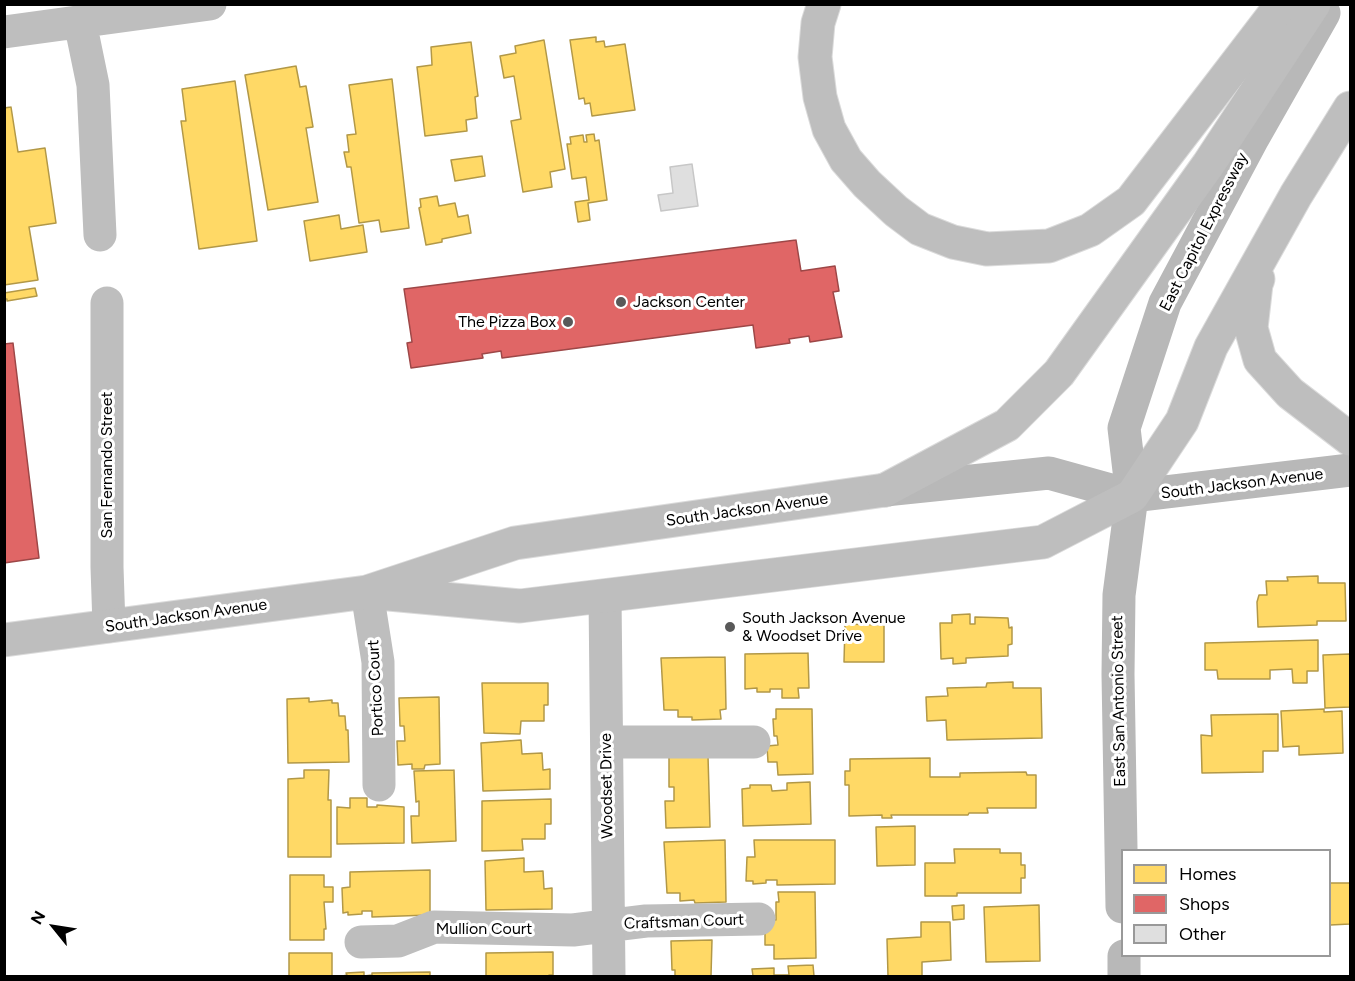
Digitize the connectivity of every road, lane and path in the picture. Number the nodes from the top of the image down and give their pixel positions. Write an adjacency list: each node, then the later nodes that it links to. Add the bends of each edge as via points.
1 (210, 4): 6 (main road)
2 (824, 4): 3 (main road, via 815,57 820,97 829,129 846,160 867,184 920,229 953,242 987,249 1049,246 1090,230 1131,201)
3 (1282, 4)
4 (1314, 4): 14 (main road, via 1208,165 1059,373 1007,424)
5 (1329, 4): 15 (main road, East Capitol Expressway, via 1252,138 1165,303 1124,428)
6 (80, 22): 7 (main road); 10 (main road, via 93,85)
7 (4, 32)
8 (1350, 108): 9 (main road)
9 (1296, 195): 12 (main road, via 1256,284 1251,328 1260,360 1290,393); 15 (main road, via 1210,347 1182,421)
10 (100, 235)
11 (107, 303): 18 (main road, San Fernando Street)
12 (1350, 439)
13 (1350, 471): 15 (main road, South Jackson Avenue)
14 (885, 490): 15 (main road, South Jackson Avenue, via 1049,473); 16 (main road, South Jackson Avenue, via 515,543)
15 (1132, 496): 17 (main road, South Jackson Avenue, via 1043,542); 23 (main road, East San Antonio Street, via 1119,595)
16 (367, 592): 17 (main road, South Jackson Avenue, via 520,606); 18 (main road, South Jackson Avenue); 22 (main road, Portico Court, via 378,662)
17 (605, 596): 20 (main road, Woodset Drive)
18 (109, 626): 19 (main road, South Jackson Avenue)
19 (4, 640)
20 (607, 742): 21 (main road); 25 (main road, Woodset Drive)
21 (754, 742)
22 (379, 785)
23 (1121, 850)
24 (759, 920): 25 (main road, Craftsman Court, via 646,921)
25 (609, 926): 26 (main road, Mullion Court, via 573,930 434,927 398,941); 28 (main road, Woodset Drive)
26 (361, 942)
27 (1124, 957): 29 (main road)
28 (609, 976)
29 (1124, 976)

